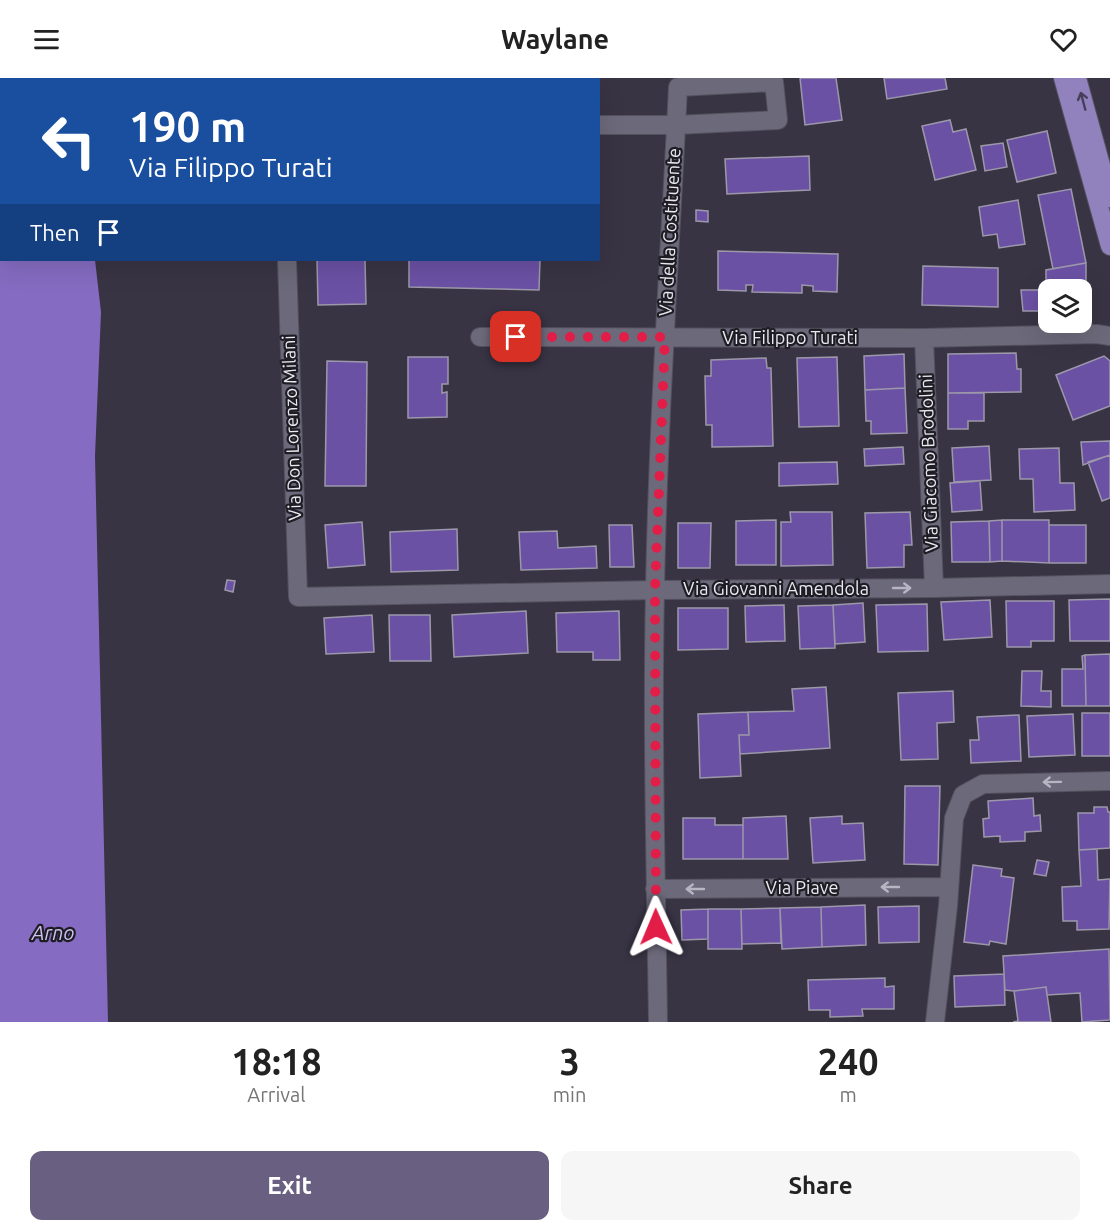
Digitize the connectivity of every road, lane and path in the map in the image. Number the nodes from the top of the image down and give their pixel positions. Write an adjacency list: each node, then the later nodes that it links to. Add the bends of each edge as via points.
1 (1063, 78): 7 (main road)
2 (1077, 78): 5 (main road, one-way to 2)
3 (600, 125): 4 (street)
4 (676, 125): 4 (street, via 678,87 774,82 778,120); 11 (street, Via della Costituente)
5 (1107, 178): 6 (main road)
6 (1110, 198)
7 (1110, 246)
8 (287, 261): 16 (street, Via Don Lorenzo Milani)
9 (1106, 332): 12 (street, Via Filippo Turati)
10 (480, 337): 11 (street, Via Filippo Turati)
11 (665, 337): 12 (street, Via Filippo Turati); 15 (street, Via della Costituente)
12 (924, 338): 14 (street, Via Giacomo Brodolini)
13 (1110, 584): 14 (street, Via Giovanni Amendola)
14 (934, 588): 15 (street, Via Giovanni Amendola, one-way to 14)
15 (655, 590): 16 (street, Via Giovanni Amendola); 19 (street, Via della Costituente)
16 (298, 597)
17 (1110, 781): 18 (street, one-way to 18, via 983,784 963,795 954,818)
18 (949, 887): 19 (street, Via Piave, one-way to 19); 21 (street)
19 (656, 889): 20 (street, Via della Costituente)
20 (658, 1022)
21 (935, 1022)

